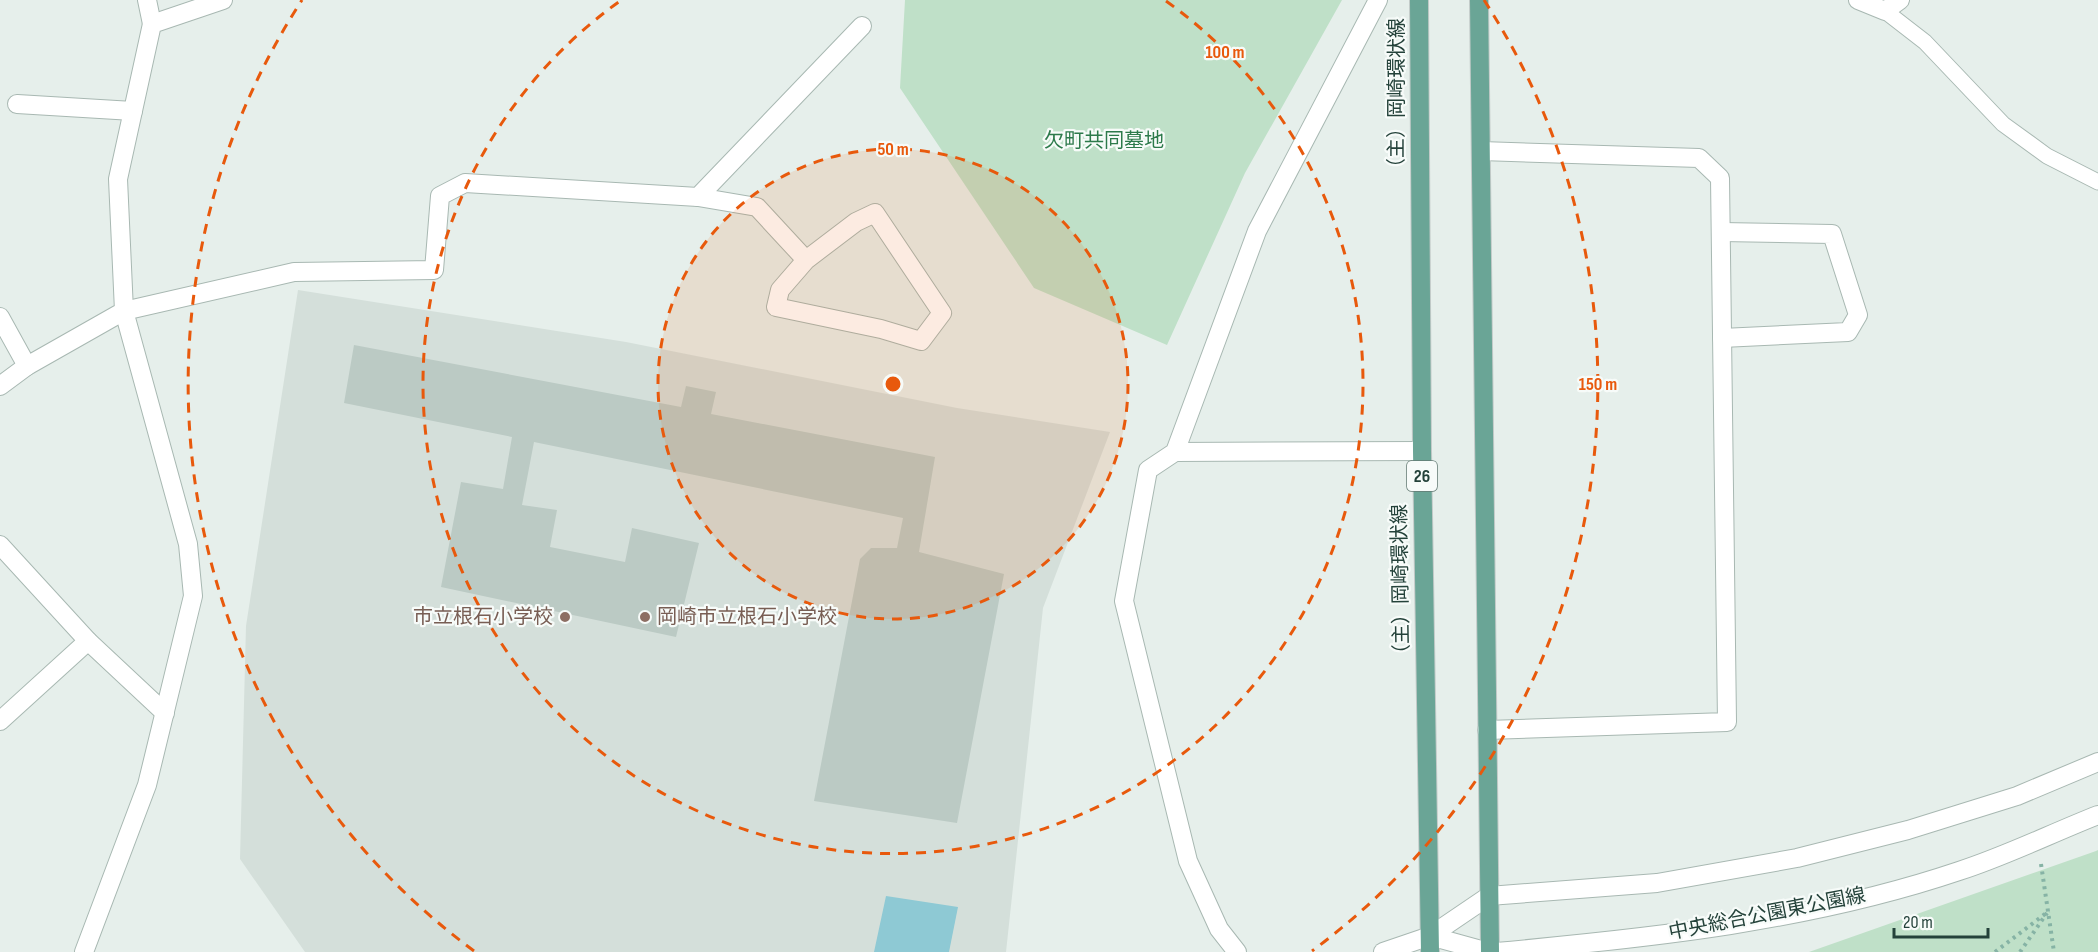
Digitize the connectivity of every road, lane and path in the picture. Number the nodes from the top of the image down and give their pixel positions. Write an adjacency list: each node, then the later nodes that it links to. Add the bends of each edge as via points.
1 (147, 0): 8 (street)
2 (223, 0): 8 (street)
3 (1378, 0): 23 (street, via 1257,231)
4 (1419, 0): 22 (main road, （主）岡崎環状線 / 26)
5 (1479, 0): 12 (main road)
6 (1858, 0): 7 (street)
7 (1893, 5): 13 (lane, via 2003,124 2047,156)
8 (152, 24): 11 (street)
9 (862, 26): 14 (street)
10 (17, 104): 11 (street)
11 (133, 111): 17 (street, via 118,179)
12 (1481, 151): 15 (street, via 1699,158 1720,178); 28 (main road)
13 (2098, 182)
14 (698, 197): 16 (street, via 757,207); 17 (street, via 465,183 440,196 434,270 294,272)
15 (1721, 232): 19 (street); 19 (street, via 1832,234 1858,315 1848,332)
16 (806, 260): 16 (street, via 856,222 875,213 942,313 921,341 776,307 780,290)
17 (124, 312): 20 (street); 26 (street, via 188,544 193,596)
18 (0, 317): 20 (street)
19 (1722, 338): 28 (street, via 1727,722)
20 (27, 366): 21 (street)
21 (0, 386)
22 (1422, 451): 23 (street); 34 (main road, （主）岡崎環状線 / 26)
23 (1175, 452): 36 (street, via 1148,470 1124,602 1188,861 1219,928)
24 (0, 545): 25 (street)
25 (88, 641): 26 (street); 27 (street)
26 (165, 713): 35 (street, via 147,785)
27 (0, 721)
28 (1487, 730): 32 (main road)
29 (2098, 762): 32 (street, via 2017,796 1908,830 1797,858 1657,883)
30 (2098, 815): 31 (street, 中央総合公園東公園線)
31 (2036, 839): 33 (path); 39 (street, 中央総合公園東公園線, via 1960,871 1825,907 1631,939)
32 (1489, 896): 34 (street); 38 (main road)
33 (2049, 910): 40 (path); 41 (path); 42 (path)
34 (1430, 944): 37 (street); 38 (street)
35 (84, 952)
36 (1237, 952)
37 (1383, 952)
38 (1489, 952)
39 (1496, 952)
40 (1995, 952)
41 (2020, 952)
42 (2054, 952)

